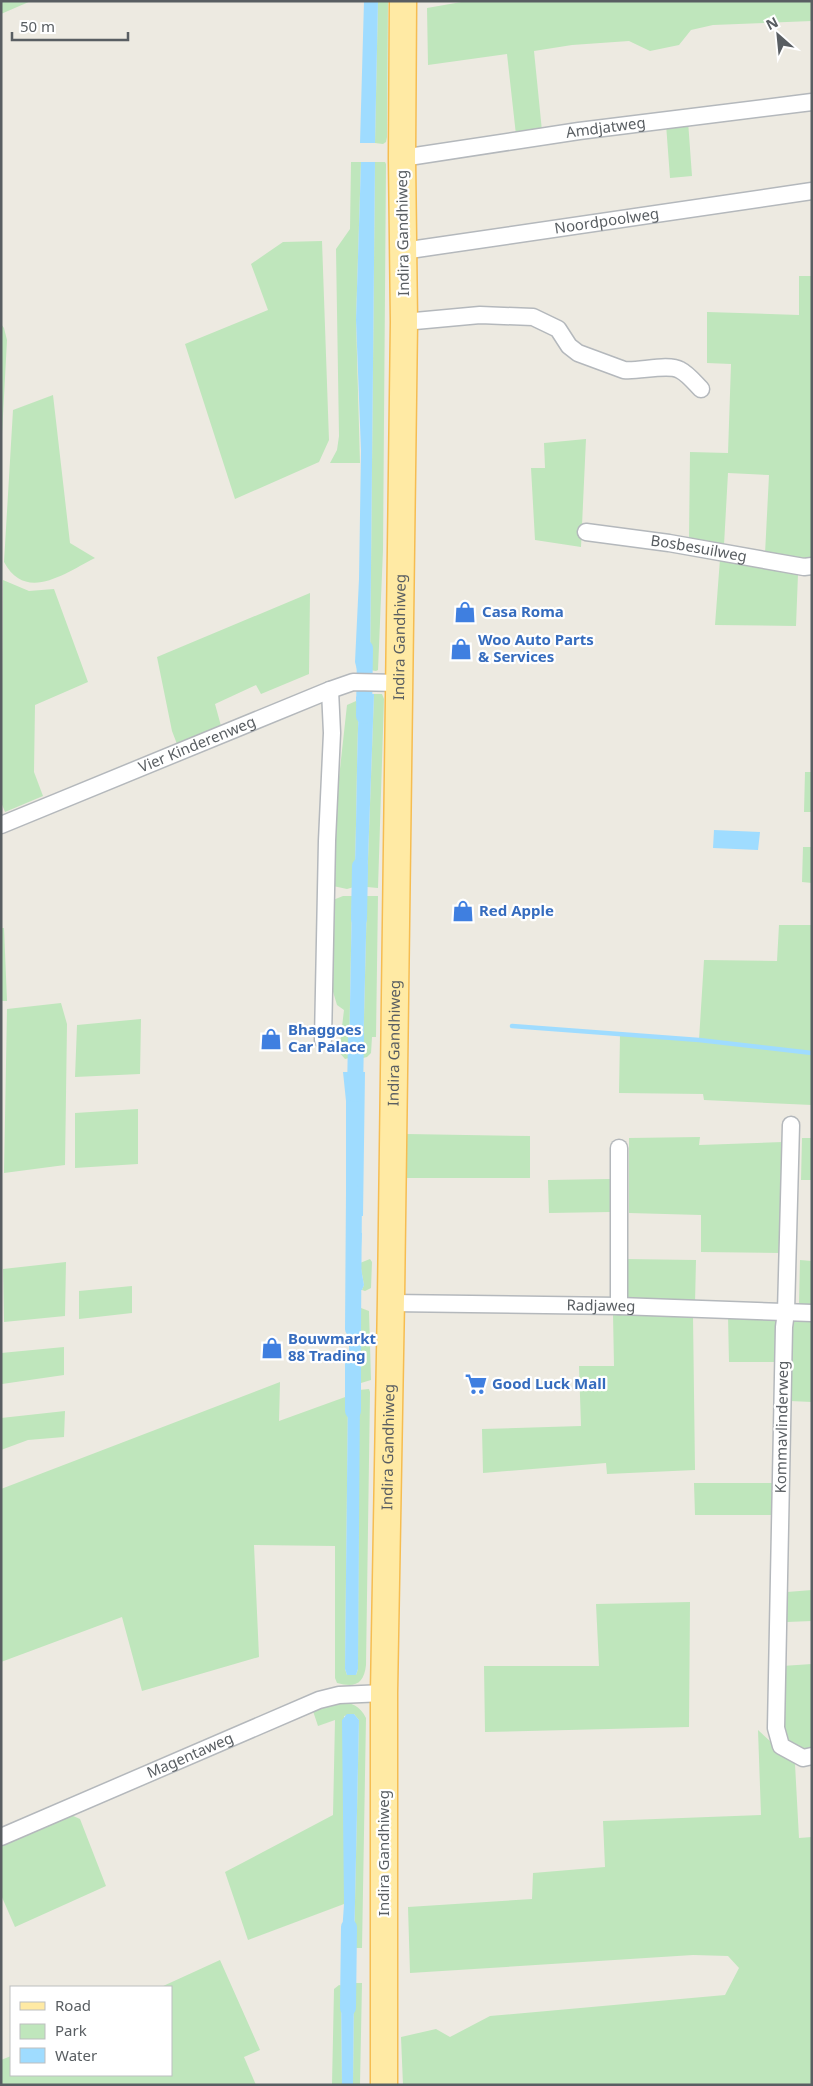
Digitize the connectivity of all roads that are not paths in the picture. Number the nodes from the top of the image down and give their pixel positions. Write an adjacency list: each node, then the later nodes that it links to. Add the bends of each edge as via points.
1 (403, 1): 3 (main road, Indira Gandhiweg)
2 (812, 102): 3 (street, Amdjatweg, via 579,131)
3 (402, 158): 5 (main road, Indira Gandhiweg)
4 (812, 191): 5 (street, Noordpoolweg)
5 (404, 251): 6 (main road, Indira Gandhiweg)
6 (404, 322): 7 (street, via 480,315 533,317 558,329 578,353 624,370 679,369); 10 (main road, Indira Gandhiweg)
7 (701, 389)
8 (586, 532): 9 (street, Bosbesuilweg)
9 (812, 566)
10 (390, 682): 11 (street, Vier Kinderenweg, via 353,682); 16 (main road, Indira Gandhiweg)
11 (330, 690): 12 (street, Vier Kinderenweg); 13 (street, via 332,734)
12 (1, 824)
13 (323, 1040)
14 (791, 1126): 18 (street, Kommavlinderweg)
15 (619, 1148): 17 (street)
16 (391, 1303): 17 (street, Radjaweg); 20 (main road, Indira Gandhiweg)
17 (619, 1306): 18 (street, Radjaweg)
18 (786, 1312): 19 (street, Radjaweg); 21 (street, Kommavlinderweg, via 776,1728 781,1746 803,1758)
19 (812, 1313)
20 (384, 1694): 22 (street, Magentaweg, via 339,1695 320,1700); 23 (main road, Indira Gandhiweg)
21 (812, 1756)
22 (1, 1837)
23 (384, 2085)

